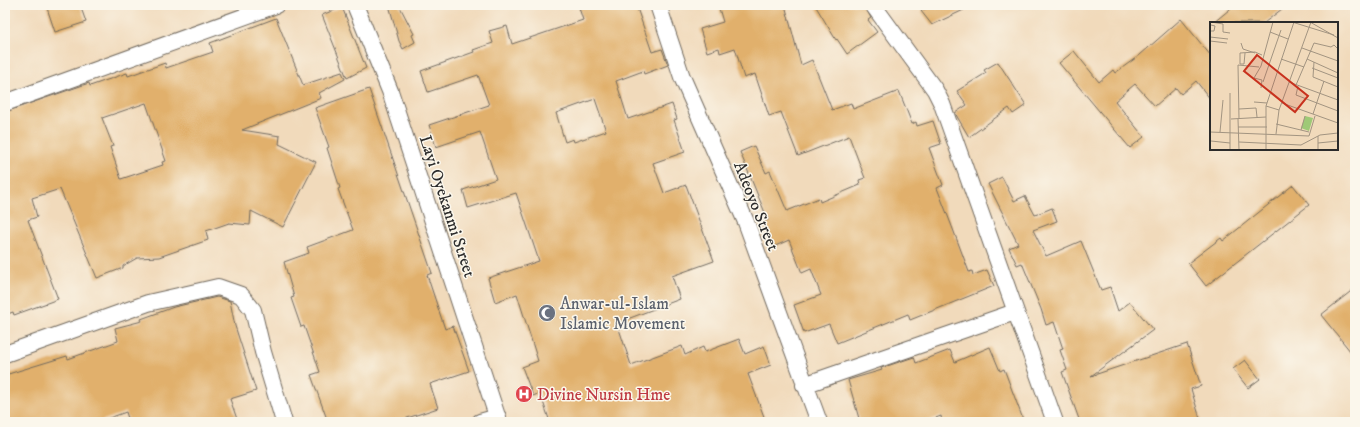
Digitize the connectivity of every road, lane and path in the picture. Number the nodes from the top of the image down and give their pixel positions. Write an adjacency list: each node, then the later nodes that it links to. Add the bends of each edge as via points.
1 (276, 5): 5 (street)
2 (355, 5): 9 (street, Layi Oyekanmi Street, via 390,91)
3 (658, 5): 8 (street, Adeoyo Street, via 682,77 746,222)
4 (873, 5): 6 (street, via 935,90 942,104)
5 (5, 103)
6 (1015, 312): 8 (street); 13 (street)
7 (5, 354): 10 (street, via 148,303 218,287 241,295 253,310)
8 (804, 385): 12 (street, Adeoyo Street)
9 (498, 420): 11 (street)
10 (284, 422)
11 (480, 422)
12 (818, 422)
13 (1054, 422)

